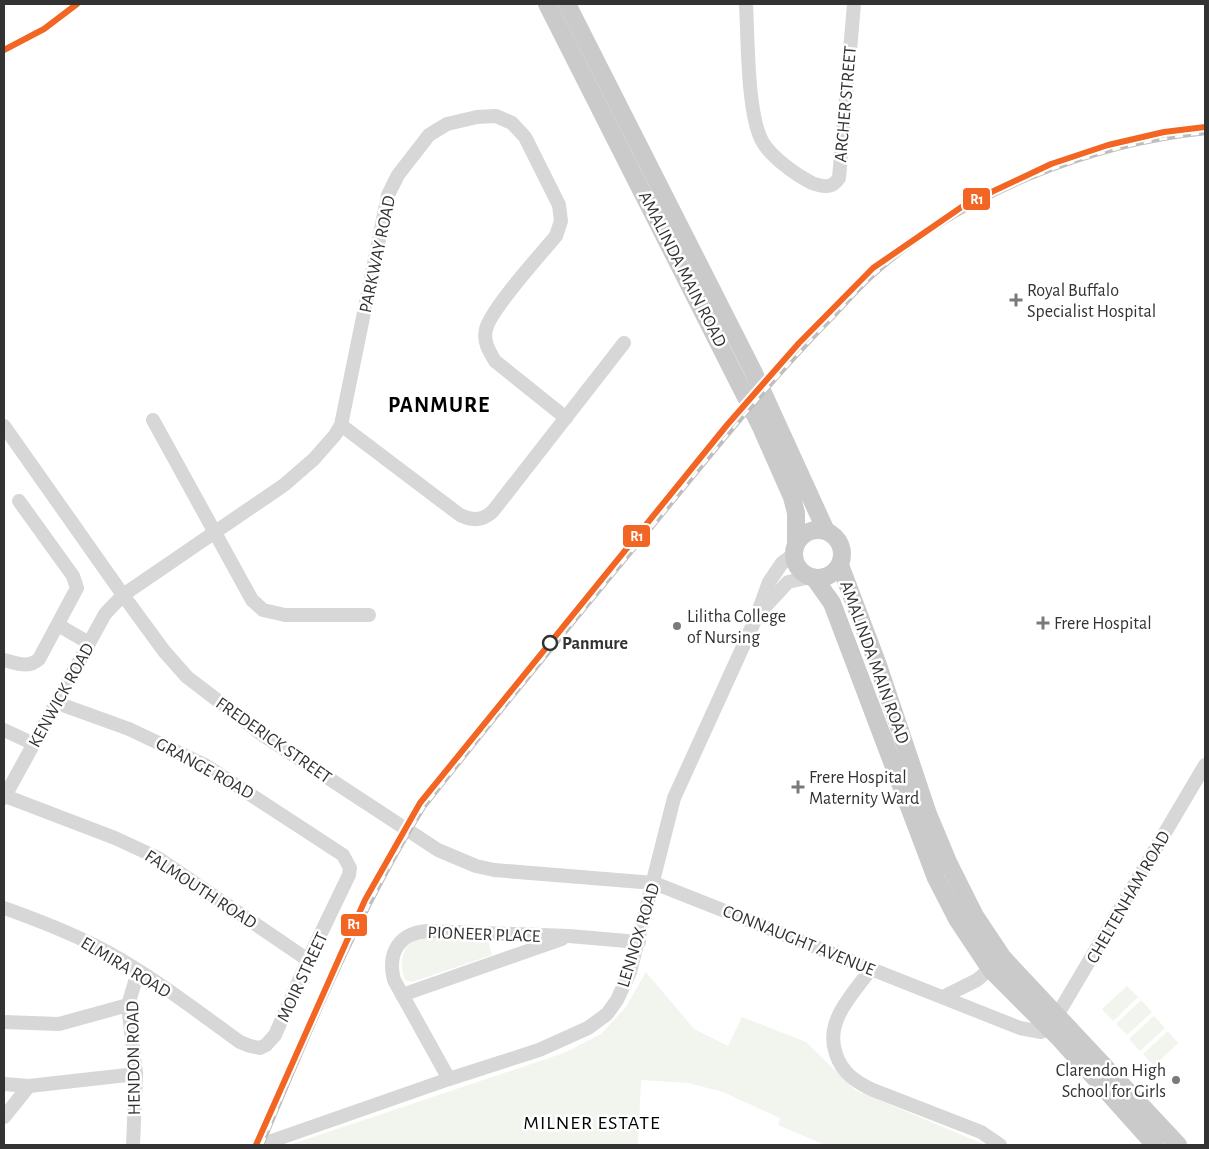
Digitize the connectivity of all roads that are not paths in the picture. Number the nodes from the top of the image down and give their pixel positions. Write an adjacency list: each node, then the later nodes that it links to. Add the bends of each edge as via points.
1 (547, 4): 13 (main road, AMALINDA MAIN ROAD, via 761,427 792,497 796,513)
2 (567, 4): 11 (main road, AMALINDA MAIN ROAD, via 775,415)
3 (746, 4): 4 (street, ARCHER STREET, via 752,102 760,136 783,163 824,187 839,178)
4 (854, 4)
5 (624, 342): 6 (street)
6 (566, 418): 8 (street, via 493,511 476,520 460,515); 8 (street, PARKWAY ROAD, via 495,361 486,343 487,328 494,313 556,236 561,221 559,205 525,136 505,118 486,116 458,120 437,129 416,151 392,185 385,204)
7 (153, 420): 12 (street)
8 (342, 425): 12 (street, PARKWAY ROAD, via 325,447 290,481)
9 (4, 426): 16 (street, FREDERICK STREET)
10 (20, 501): 19 (street, via 76,582 76,594)
11 (826, 531): 13 (main road, via 806,532); 14 (main road, AMALINDA MAIN ROAD, via 842,549)
12 (217, 532): 16 (street, PARKWAY ROAD); 17 (street, via 248,594 264,610 285,615)
13 (795, 548): 15 (main road, AMALINDA MAIN ROAD, via 798,568); 18 (street, LENNOX ROAD, via 775,572)
14 (840, 565): 15 (main road, AMALINDA MAIN ROAD, via 830,576); 33 (main road, AMALINDA MAIN ROAD, via 878,665 928,814)
15 (812, 578): 18 (street, LENNOX ROAD, via 788,582); 33 (main road, AMALINDA MAIN ROAD, via 832,602 936,878 957,918)
16 (123, 595): 20 (street, KENWICK ROAD, via 106,614); 28 (street, FREDERICK STREET, via 176,666 202,690 264,736 450,856 494,870)
17 (368, 615)
18 (756, 618): 28 (street, LENNOX ROAD, via 674,798)
19 (58, 625): 20 (street); 21 (street, via 34,663 23,665)
20 (88, 643): 22 (street, KENWICK ROAD)
21 (4, 660)
22 (57, 703): 24 (street, KENWICK ROAD); 27 (street, GRANGE ROAD, via 129,729 205,764)
23 (4, 730): 24 (street)
24 (34, 744): 26 (street, KENWICK ROAD)
25 (1205, 765): 40 (street, CHELTENHAM ROAD)
26 (4, 797): 32 (street, FALMOUTH ROAD, via 97,830 158,858)
27 (343, 855): 32 (street, MOIR STREET, via 350,868 347,884)
28 (654, 883): 31 (street, LENNOX ROAD); 34 (street, CONNAUGHT AVENUE)
29 (4, 908): 35 (street, ELMIRA ROAD, via 62,929)
30 (569, 936): 31 (street, PIONEER PLACE); 36 (street, PIONEER PLACE); 36 (street, PIONEER PLACE, via 427,931 412,934 398,945 391,962 394,980)
31 (639, 942): 43 (street, LENNOX ROAD, via 617,1000 599,1021 539,1050)
32 (308, 960): 41 (street, MOIR STREET, via 271,1041 260,1048)
33 (997, 964): 37 (street, via 967,986); 40 (main road, AMALINDA MAIN ROAD)
34 (871, 969): 37 (street, CONNAUGHT AVENUE); 49 (street, via 840,1011 832,1032 832,1044 846,1072 856,1082 981,1132)
35 (138, 972): 38 (street, HENDON ROAD); 41 (street, ELMIRA ROAD)
36 (402, 994): 43 (street, PIONEER PLACE)
37 (943, 997): 40 (street, CONNAUGHT AVENUE, via 1020,1028 1041,1032)
38 (128, 1005): 39 (street, via 60,1024); 42 (street, HENDON ROAD)
39 (4, 1022)
40 (1054, 1022): 50 (main road); 51 (main road)
41 (240, 1042)
42 (136, 1074): 45 (street); 47 (street, HENDON ROAD)
43 (448, 1079): 48 (street, LENNOX ROAD)
44 (4, 1084): 45 (street)
45 (29, 1086): 46 (street)
46 (4, 1117)
47 (133, 1145)
48 (260, 1145)
49 (1000, 1145)
50 (1156, 1145)
51 (1178, 1145)

